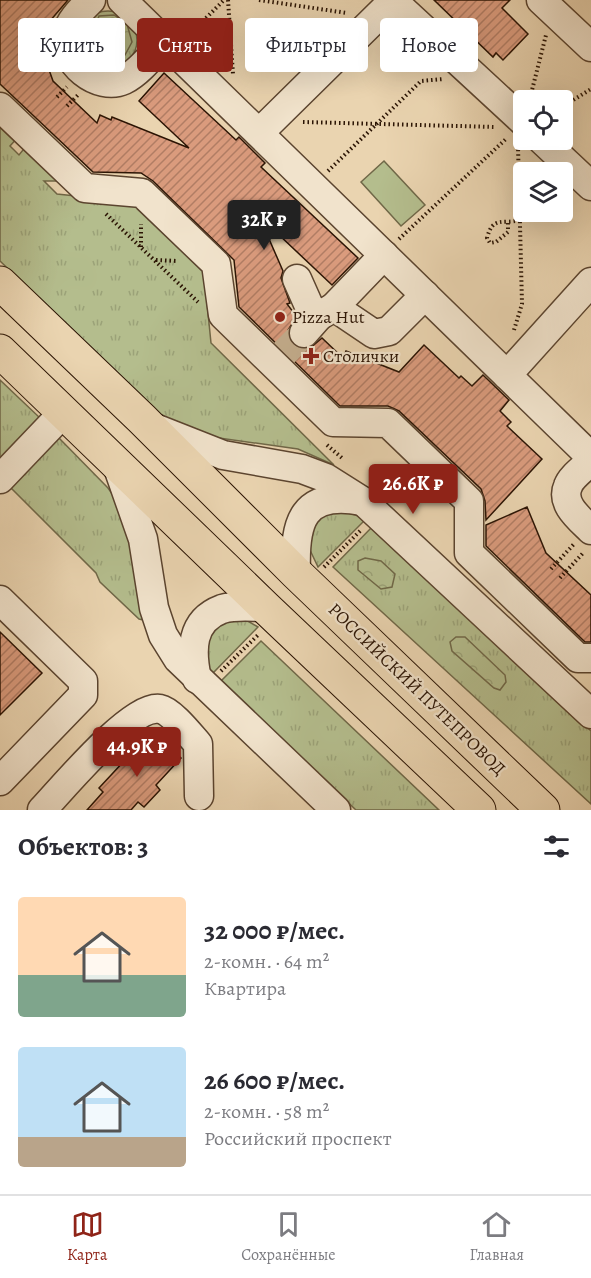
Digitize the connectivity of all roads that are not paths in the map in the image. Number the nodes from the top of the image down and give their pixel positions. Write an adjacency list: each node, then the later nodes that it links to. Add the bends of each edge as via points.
1 (91, 0): 7 (street, via 74,18 66,34 68,53 82,71 109,84 124,80)
2 (122, 0): 5 (street)
3 (547, 5): 6 (street)
4 (388, 6): 10 (street, via 474,76); 11 (street)
5 (140, 18)
6 (591, 47)
7 (137, 70)
8 (196, 72): 11 (street, via 235,110)
9 (0, 106): 32 (street, via 85,188 142,193 216,264 223,315 279,360 333,422 388,423 470,501 469,553 578,658)
10 (513, 115)
11 (266, 127): 14 (street, via 313,186)
12 (550, 150): 13 (street)
13 (591, 186)
14 (384, 255): 18 (street); 19 (street)
15 (297, 279): 19 (street)
16 (591, 282): 21 (street)
17 (0, 283): 23 (main road, РОССИЙСКИЙ ПУТЕПРОВОД)
18 (425, 295): 19 (street, via 389,331 374,334); 21 (street)
19 (319, 318)
20 (0, 351): 22 (main road)
21 (502, 370): 24 (street)
22 (64, 412): 25 (main road); 26 (street)
23 (149, 426): 27 (street, via 223,456 302,469 326,478); 29 (main road, РОССИЙСКИЙ ПУТЕПРОВОД)
24 (591, 459): 28 (street, via 568,484 566,496)
25 (116, 462): 31 (main road); 33 (street, via 143,539 154,608 163,635 178,659)
26 (0, 479)
27 (366, 512): 29 (street, via 344,498 316,504 305,515 295,549); 34 (street)
28 (590, 535)
29 (314, 579): 40 (main road, РОССИЙСКИЙ ПУТЕПРОВОД, via 371,644)
30 (0, 600): 35 (street, via 83,681 83,695)
31 (272, 624): 33 (street, via 236,607 221,609 207,618 193,645); 39 (main road, via 339,676)
32 (591, 658)
33 (207, 677): 38 (street)
34 (591, 714)
35 (0, 781)
36 (200, 805): 37 (street, via 198,744 161,709 148,711 118,730)
37 (42, 810)
38 (336, 810)
39 (479, 810)
40 (543, 810)

